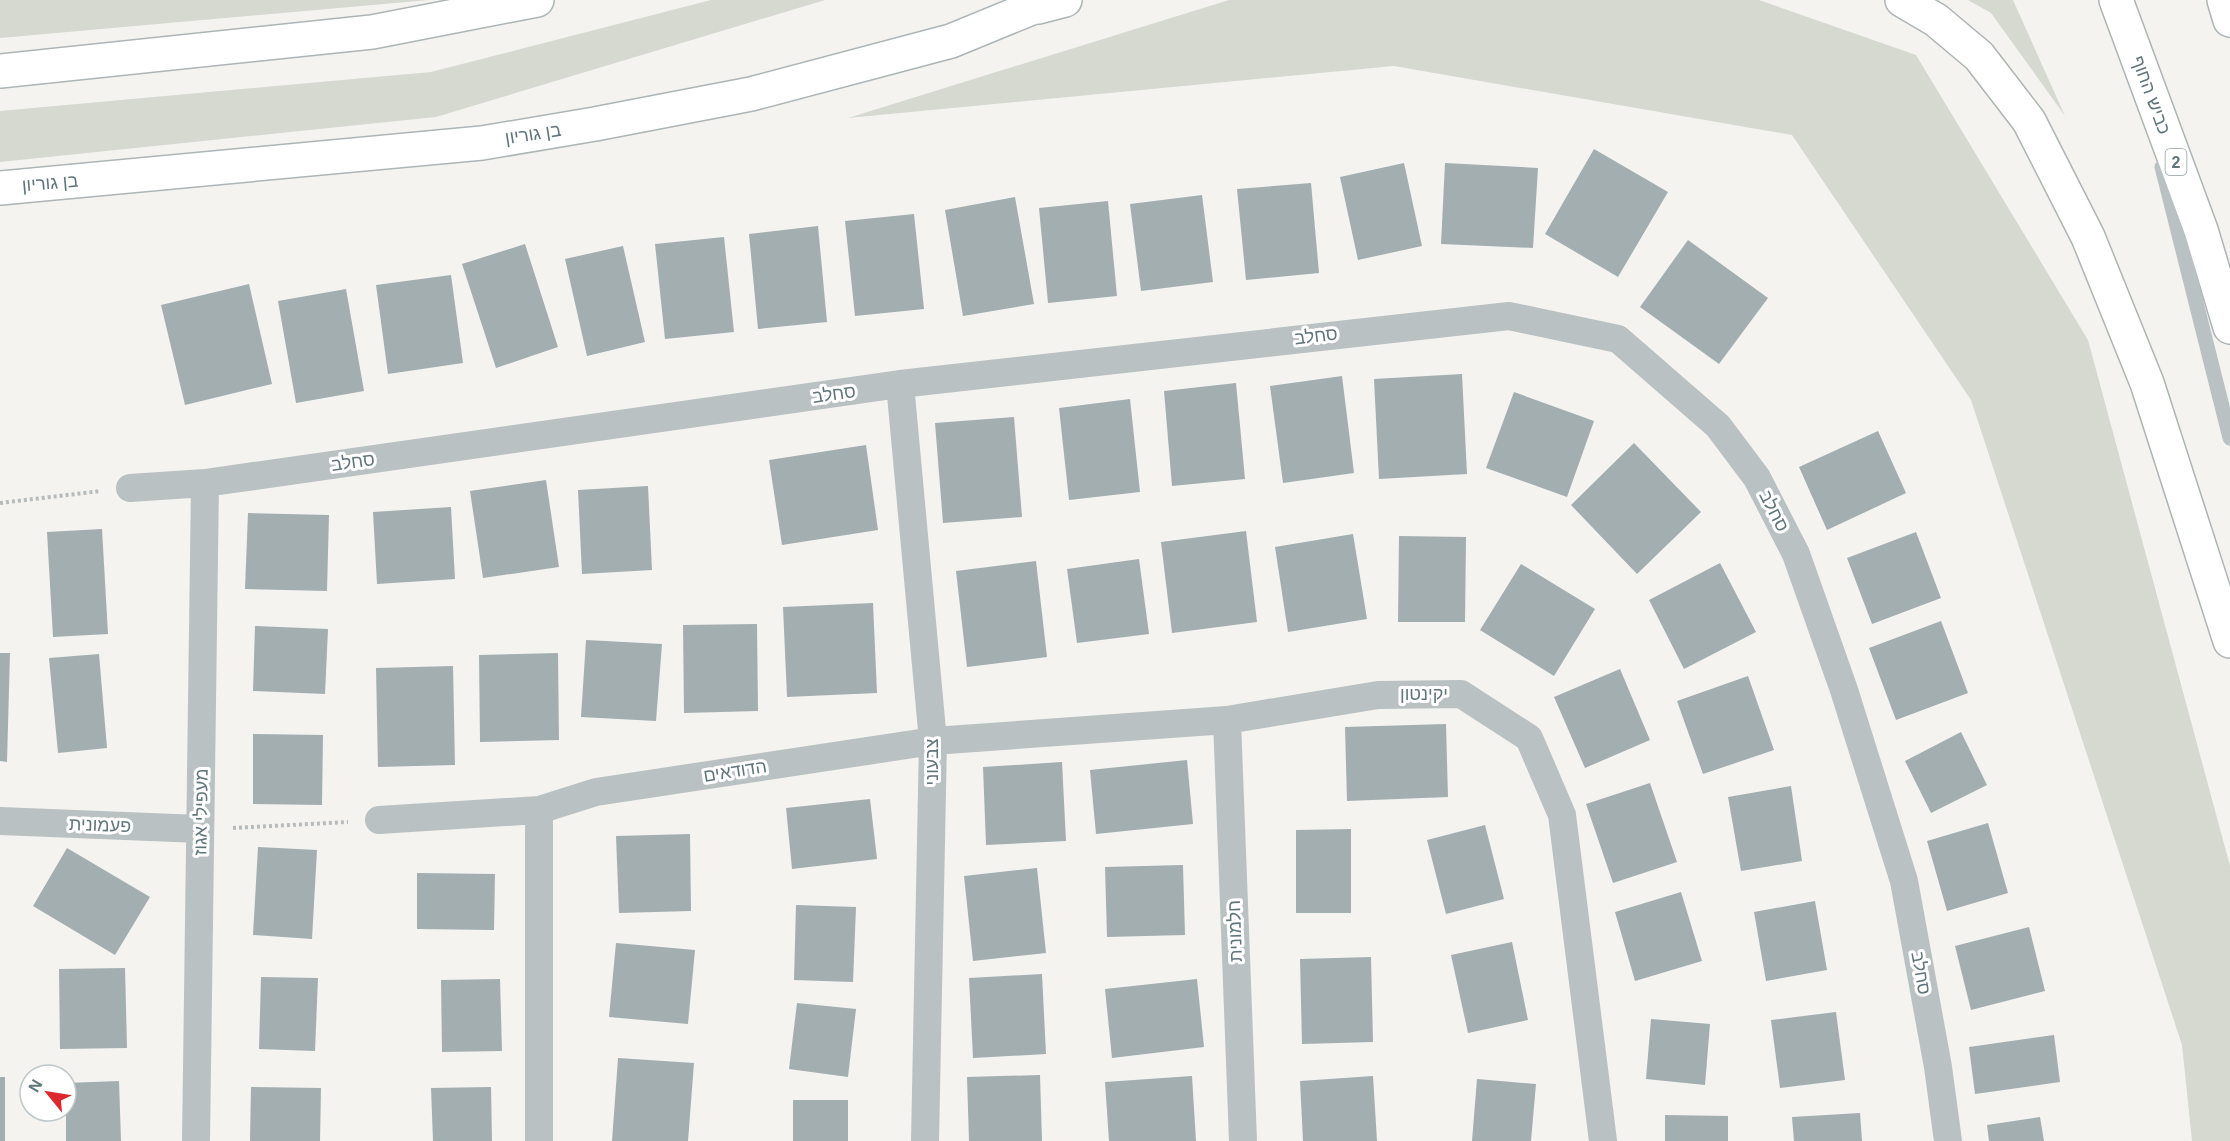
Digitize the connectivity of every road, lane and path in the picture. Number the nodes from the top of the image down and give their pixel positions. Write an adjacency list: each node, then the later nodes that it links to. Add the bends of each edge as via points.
1 (537, 0): 8 (main road, via 372,32)
2 (1902, 0): 16 (main road, via 1936,20 1978,56 2029,121 2088,237 2147,383)
3 (2116, 0): 7 (main road, כביש החוף / 2)
4 (2224, 0): 6 (main road)
5 (1051, 2): 9 (main road, בן גוריון, via 940,44 751,94 595,124 482,143)
6 (2230, 20)
7 (2131, 42): 10 (main road, כביש החוף / 2, via 2201,230); 12 (lane)
8 (0, 71)
9 (0, 188)
10 (2230, 327)
11 (900, 384): 13 (street, סחלב); 18 (street, צבעוני); 28 (street, סחלב, via 1509,316 1618,339 1718,426 1757,478 1796,554 1904,881)
12 (2230, 438)
13 (205, 483): 14 (street, סחלב); 22 (street, מעפילי אגוז)
14 (130, 488): 15 (path)
15 (0, 503)
16 (2230, 641)
17 (1227, 720): 18 (street, יקינטון); 26 (street, חלמונית); 27 (street, יקינטון, via 1378,695 1461,694 1529,738 1562,815)
18 (933, 741): 19 (street, הדודאים, via 596,792); 25 (street, צבעוני)
19 (539, 810): 20 (street, הדודאים); 24 (street)
20 (379, 820): 22 (path)
21 (0, 821): 22 (street, פעמונית)
22 (200, 829): 23 (street, מעפילי אגוז)
23 (196, 1141)
24 (538, 1141)
25 (926, 1141)
26 (1243, 1141)
27 (1603, 1141)
28 (1948, 1141)

